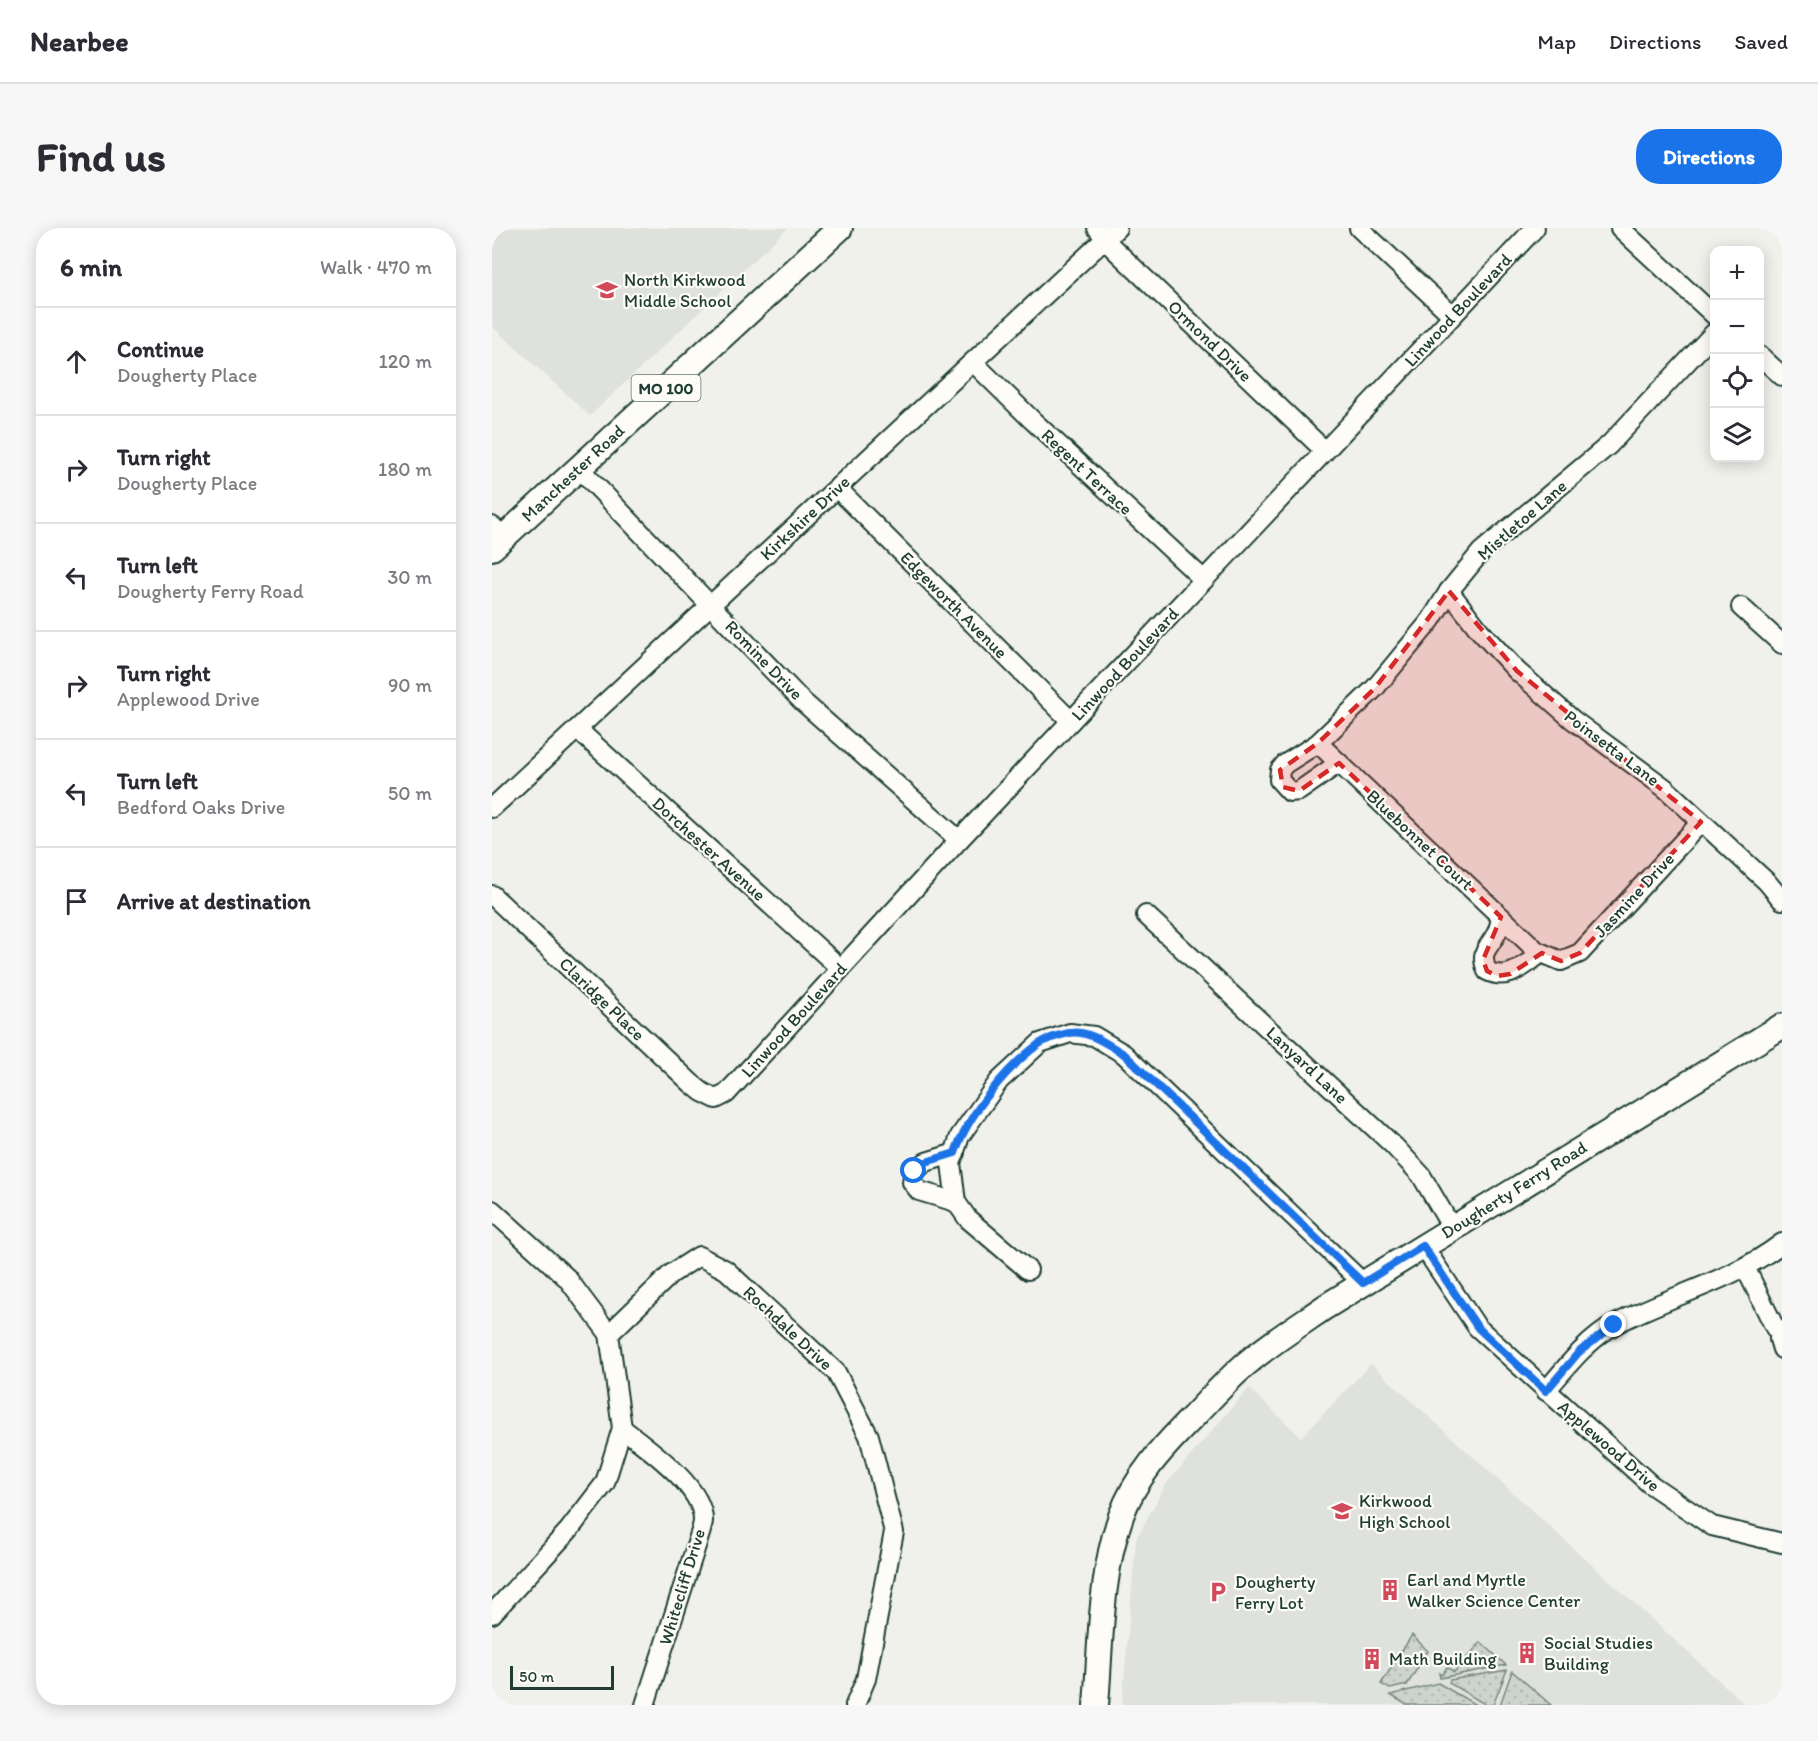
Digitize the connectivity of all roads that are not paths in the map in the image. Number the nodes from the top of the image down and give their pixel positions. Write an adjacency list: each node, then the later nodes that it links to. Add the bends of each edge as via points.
1 (840, 228): 13 (main road, Manchester Road / MO 100)
2 (1359, 228): 7 (street)
3 (1535, 228): 7 (street, Linwood Boulevard)
4 (1620, 228): 6 (street)
5 (1107, 231): 10 (street, Kirkshire Drive); 12 (street, Ormond Drive, via 1113,248)
6 (1710, 311)
7 (1452, 315): 12 (street, Linwood Boulevard)
8 (1710, 337): 17 (street, Mistletoe Lane, via 1609,445 1481,552)
9 (1764, 360): 11 (street)
10 (973, 362): 14 (street, Kirkshire Drive); 16 (street, Regent Terrace)
11 (1782, 376)
12 (1325, 451): 16 (street, Linwood Boulevard)
13 (579, 468): 15 (main road, Manchester Road / MO 100); 18 (street, Romine Drive)
14 (837, 488): 18 (street, Kirkshire Drive); 21 (street, Edgeworth Avenue)
15 (496, 537)
16 (1204, 580): 21 (street, Linwood Boulevard)
17 (1449, 591): 23 (street, Mistletoe Lane, via 1431,620 1375,688); 26 (street, Poinsetta Lane, via 1517,672 1573,720 1665,788)
18 (710, 604): 22 (street, Kirkshire Drive); 27 (street, Romine Drive, via 802,700)
19 (1741, 607): 20 (street)
20 (1782, 644)
21 (1071, 721): 27 (street, Linwood Boulevard)
22 (577, 729): 25 (street, Kirkshire Drive); 34 (street, Dorchester Avenue)
23 (1318, 743): 24 (street, Bluebonnet Court); 24 (street, via 1280,770 1283,787 1290,792 1299,791)
24 (1339, 764): 31 (street, Bluebonnet Court)
25 (492, 808)
26 (1701, 822): 29 (street, Poinsetta Lane); 33 (street, Jasmine Drive, via 1580,953)
27 (959, 840): 34 (street, Linwood Boulevard)
28 (492, 895): 36 (street, Claridge Place, via 691,1083)
29 (1782, 900)
30 (1146, 915): 40 (street, Lanyard Lane, via 1394,1146 1421,1174)
31 (1501, 917): 32 (street, Bluebonnet Court); 32 (street, via 1483,960 1487,971 1497,976 1510,974)
32 (1542, 953): 33 (street, Bluebonnet Court)
33 (1561, 961)
34 (840, 969): 36 (street, Linwood Boulevard, via 735,1086)
35 (1780, 1032): 40 (main road, Dougherty Ferry Road)
36 (716, 1099)
37 (955, 1153): 38 (street, via 951,1163); 38 (street, via 920,1166 914,1171 912,1182 919,1191); 45 (street, via 960,1136 999,1081 1040,1043 1070,1033 1094,1036 1124,1054)
38 (956, 1202): 44 (street, via 968,1219)
39 (492, 1210): 46 (street, via 567,1278)
40 (1452, 1228): 42 (main road, Dougherty Ferry Road)
41 (1782, 1244): 43 (street)
42 (1423, 1246): 45 (main road, Dougherty Ferry Road); 48 (street, Applewood Drive, via 1478,1328)
43 (1745, 1267): 47 (street); 48 (street, via 1614,1325 1579,1352)
44 (1028, 1270)
45 (1363, 1283): 54 (main road, Dougherty Ferry Road, via 1291,1330 1238,1371 1166,1444 1131,1493 1114,1538 1110,1562)
46 (609, 1334): 49 (street); 53 (street, Rochdale Drive, via 671,1274 699,1256 726,1270 836,1372 869,1436 894,1532 866,1679)
47 (1782, 1337)
48 (1546, 1391): 50 (street, Applewood Drive, via 1650,1484 1712,1526)
49 (622, 1428): 51 (street, via 605,1484 569,1530); 52 (street, Whitecliff Drive, via 666,1462 693,1492 703,1519)
50 (1782, 1543)
51 (492, 1614)
52 (645, 1705)
53 (855, 1705)
54 (1096, 1705)

